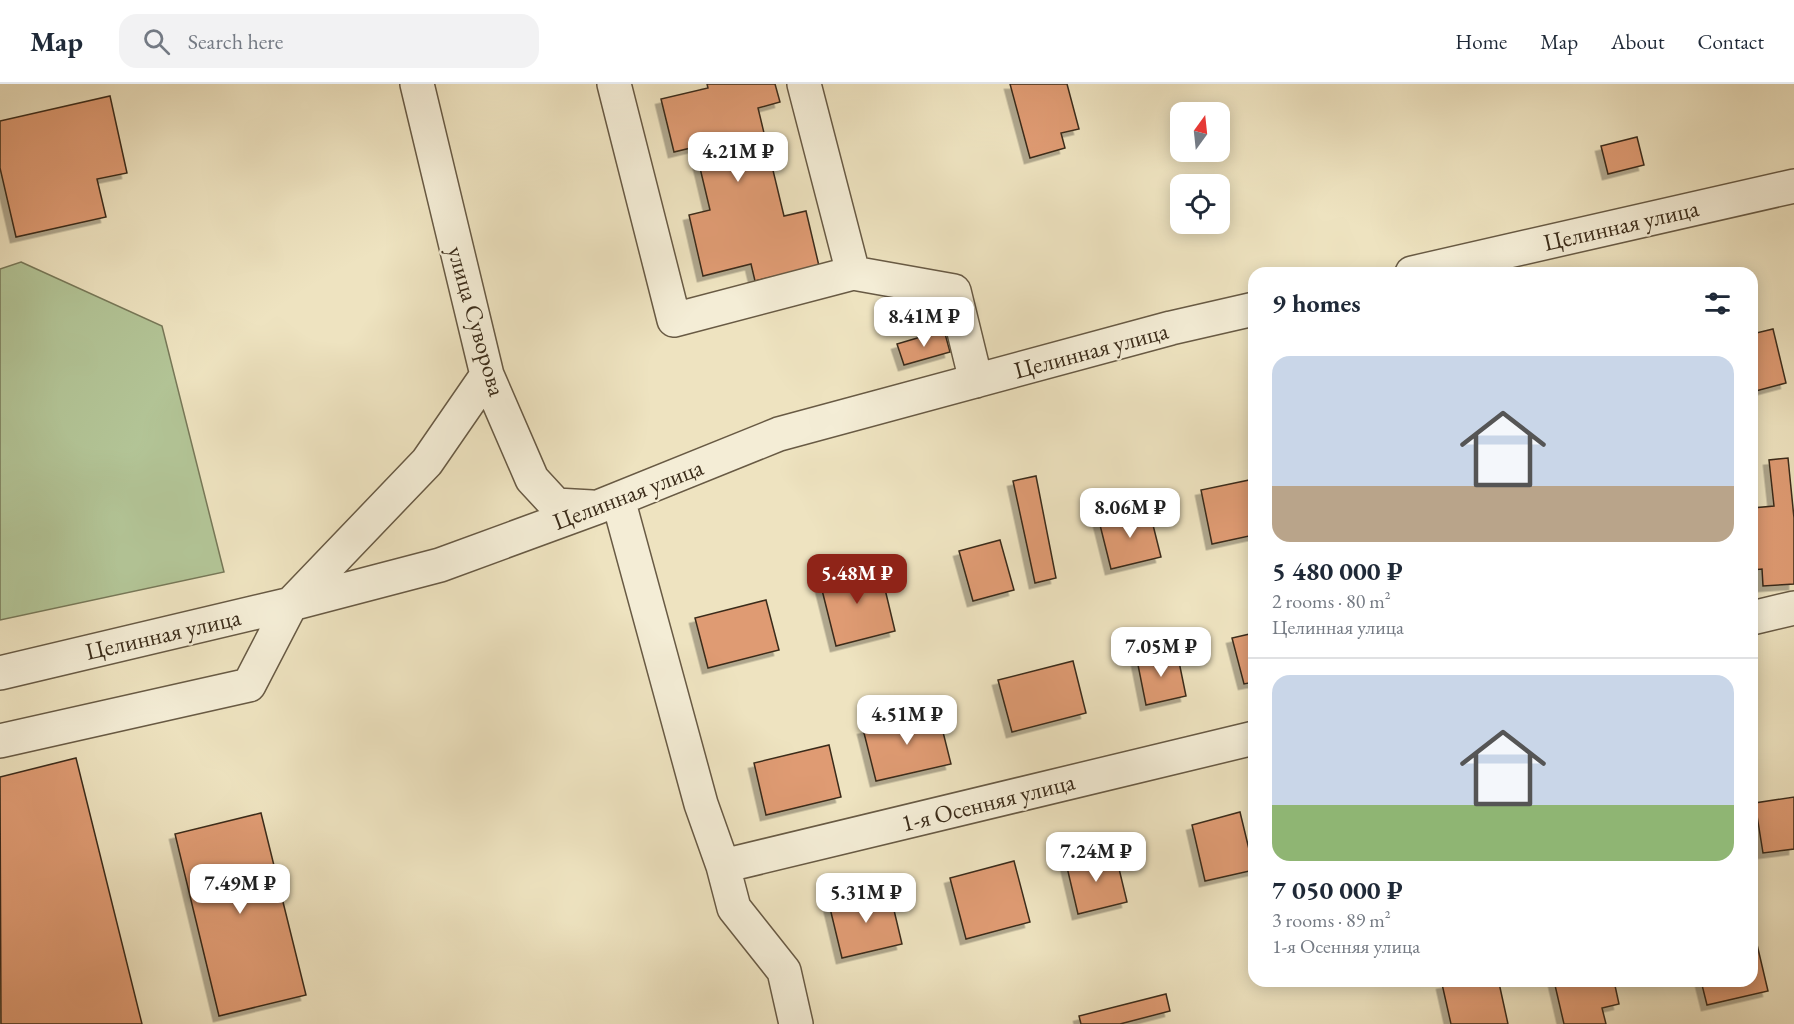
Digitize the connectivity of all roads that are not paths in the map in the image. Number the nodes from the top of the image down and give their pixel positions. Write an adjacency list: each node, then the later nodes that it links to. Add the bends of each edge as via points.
1 (417, 84): 8 (street, улица Суворова)
2 (614, 84): 6 (street, via 674,320)
3 (804, 84): 6 (street)
4 (1794, 186): 5 (street, Целинная улица)
5 (1438, 267)
6 (854, 273): 9 (street, via 954,291)
7 (1248, 310): 9 (street, Целинная улица)
8 (488, 375): 10 (street, улица Суворова, via 532,478 555,505); 11 (street, via 428,462)
9 (976, 381): 10 (street, Целинная улица, via 779,434)
10 (608, 503): 11 (street, Целинная улица, via 440,565); 17 (street)
11 (291, 604): 14 (street, Целинная улица); 16 (street, via 249,685)
12 (1794, 608): 13 (street)
13 (1758, 617)
14 (0, 673)
15 (1248, 739): 17 (street, 1-я Осенняя улица)
16 (0, 741)
17 (723, 866): 18 (street, via 734,908 784,970)
18 (796, 1024)

